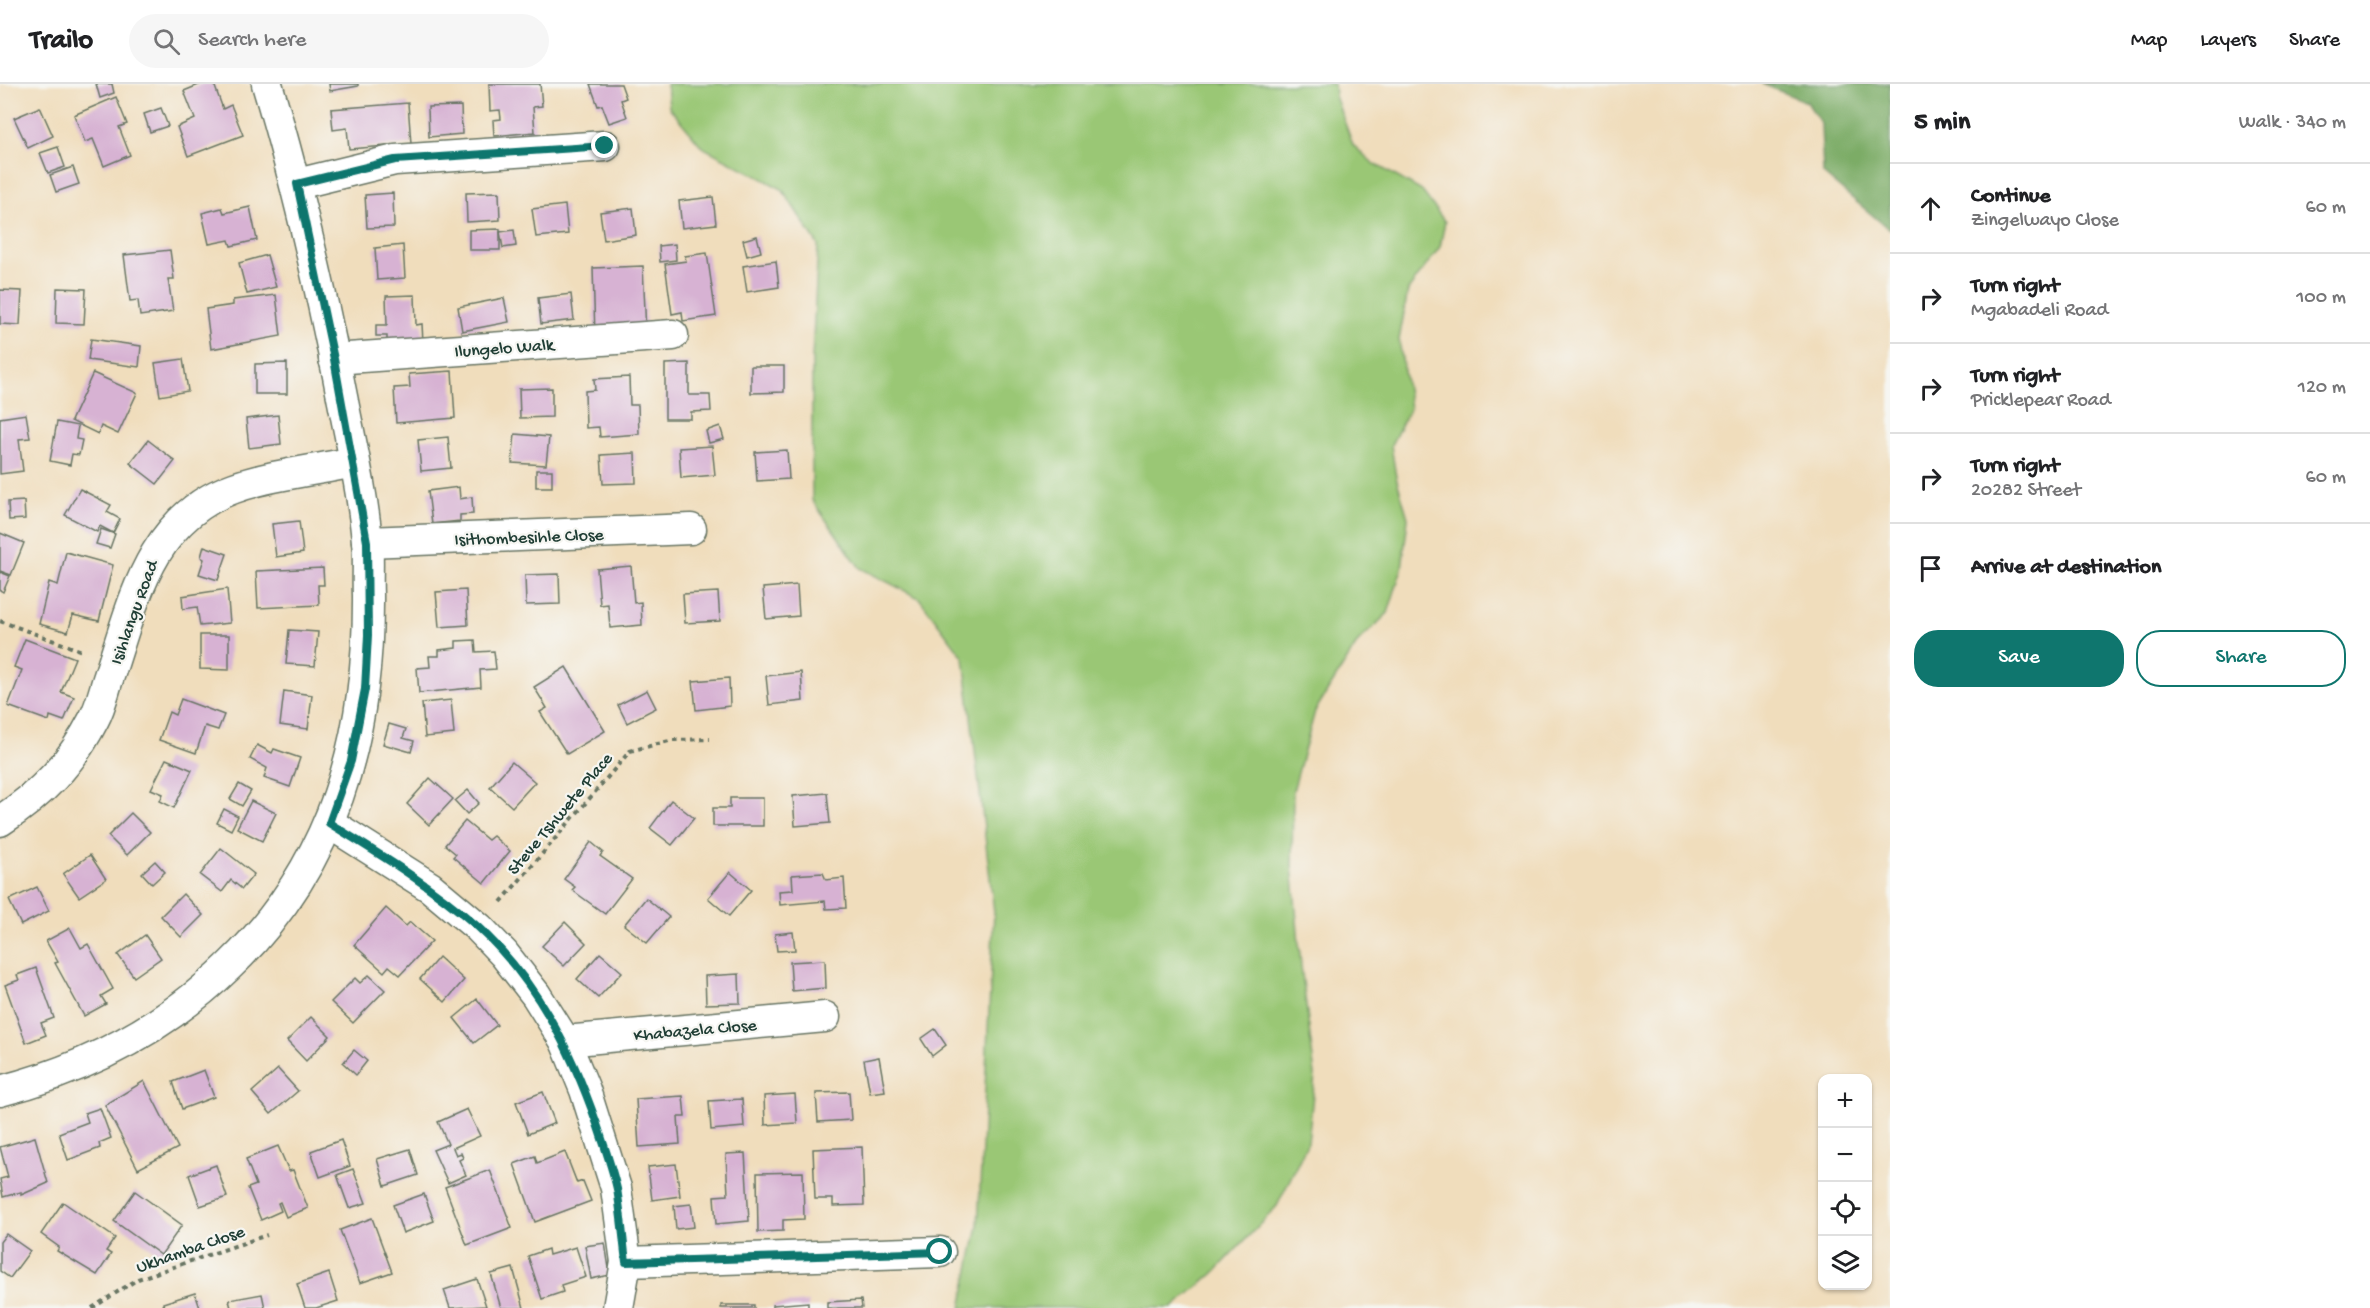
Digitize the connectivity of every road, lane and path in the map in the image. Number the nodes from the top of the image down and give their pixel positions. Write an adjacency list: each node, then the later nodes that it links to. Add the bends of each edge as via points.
1 (267, 84): 3 (street)
2 (605, 146): 3 (street, via 395,160)
3 (297, 184): 5 (street)
4 (673, 335): 5 (street, Ilungelo Walk)
5 (334, 359): 6 (street)
6 (354, 462): 8 (street); 10 (street, Isihlangu Road, via 234,488 205,503 177,525 143,575)
7 (691, 529): 8 (street, Isithombesihle Close)
8 (367, 542): 13 (street, via 365,689 351,761)
9 (0, 621): 10 (path)
10 (114, 662): 12 (street, Isihlangu Road, via 95,718 63,769 32,800)
11 (710, 739): 14 (path, Steve Tshwete Place, via 673,740 630,751)
12 (0, 821)
13 (329, 823): 14 (street, via 430,887); 17 (street, via 278,913 209,985 121,1047 32,1083)
14 (479, 928): 16 (street, via 536,995)
15 (825, 1017): 16 (street, Khabazela Close)
16 (565, 1041): 20 (street, via 589,1099 616,1188)
17 (0, 1091)
18 (267, 1235): 21 (path, Ukhamba Close, via 138,1279)
19 (940, 1252): 20 (street)
20 (626, 1262): 22 (street)
21 (92, 1308)
22 (618, 1308)

